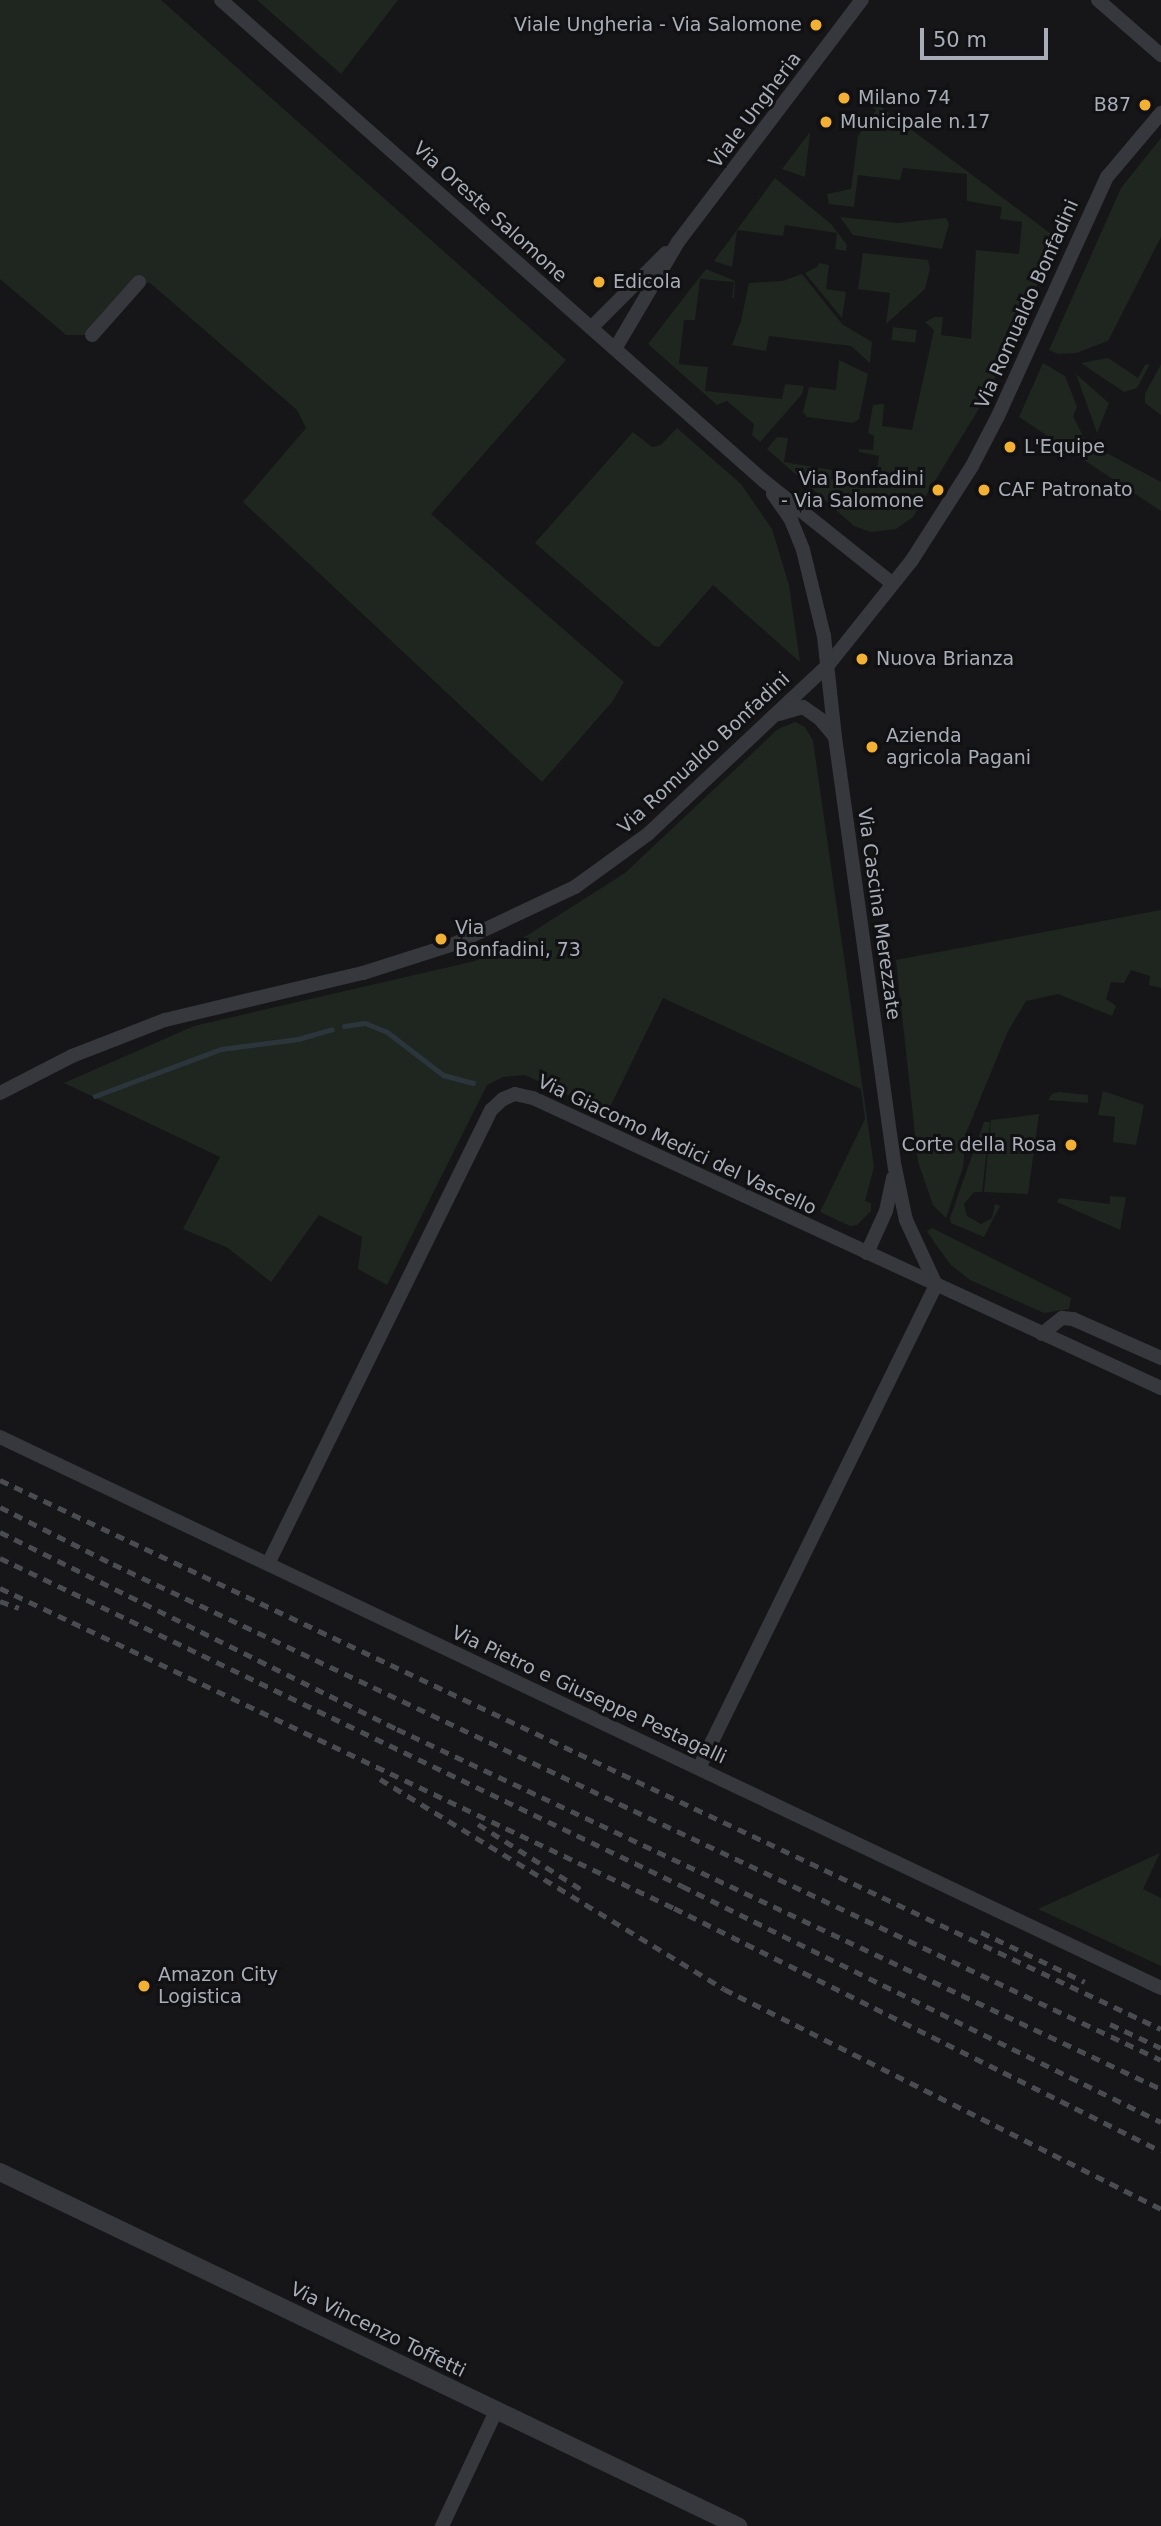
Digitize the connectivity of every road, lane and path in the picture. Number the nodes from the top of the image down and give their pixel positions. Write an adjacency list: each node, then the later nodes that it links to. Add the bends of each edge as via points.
1 (221, 0): 8 (street, Via Oreste Salomone)
2 (862, 0): 6 (street, Viale Ungheria)
3 (1098, 0): 4 (street)
4 (1161, 55)
5 (1161, 113): 12 (street, Via Romualdo Bonfadini, via 1107,177 998,416)
6 (678, 242): 8 (street, Viale Ungheria); 10 (street, Viale Ungheria)
7 (139, 282): 9 (street)
8 (591, 328): 10 (street, Via Oreste Salomone)
9 (92, 335)
10 (615, 349): 11 (street, Via Oreste Salomone)
11 (764, 481): 12 (street); 13 (street, Via Cascina Merezzate, via 791,520 803,550)
12 (894, 584): 13 (street, Via Romualdo Bonfadini)
13 (829, 664): 14 (street, Via Romualdo Bonfadini); 15 (street, Via Cascina Merezzate)
14 (774, 715): 15 (street, via 803,707); 16 (street, Via Romualdo Bonfadini, via 648,834 575,887 524,913 407,961 165,1020 72,1056)
15 (835, 737): 17 (street, Via Cascina Merezzate)
16 (0, 1093)
17 (895, 1168): 18 (street, via 886,1211); 19 (street, Via Cascina Merezzate, via 906,1220)
18 (867, 1253): 19 (street, Via Giacomo Medici del Vascello); 24 (street, Via Giacomo Medici del Vascello, via 533,1098 508,1096 491,1110)
19 (936, 1285): 20 (street, Via Giacomo Medici del Vascello); 25 (street)
20 (1042, 1334): 21 (street, via 1062,1318 1073,1320); 22 (street, Via Giacomo Medici del Vascello)
21 (1161, 1358)
22 (1161, 1388)
23 (0, 1437): 24 (street, Via Pietro e Giuseppe Pestagalli)
24 (268, 1564): 25 (street, Via Pietro e Giuseppe Pestagalli)
25 (699, 1768): 26 (street, Via Pietro e Giuseppe Pestagalli)
26 (1161, 1988)
27 (0, 2172): 28 (street, Via Vincenzo Toffetti)
28 (496, 2411): 29 (street); 30 (street, Via Vincenzo Toffetti)
29 (442, 2526)
30 (738, 2526)

